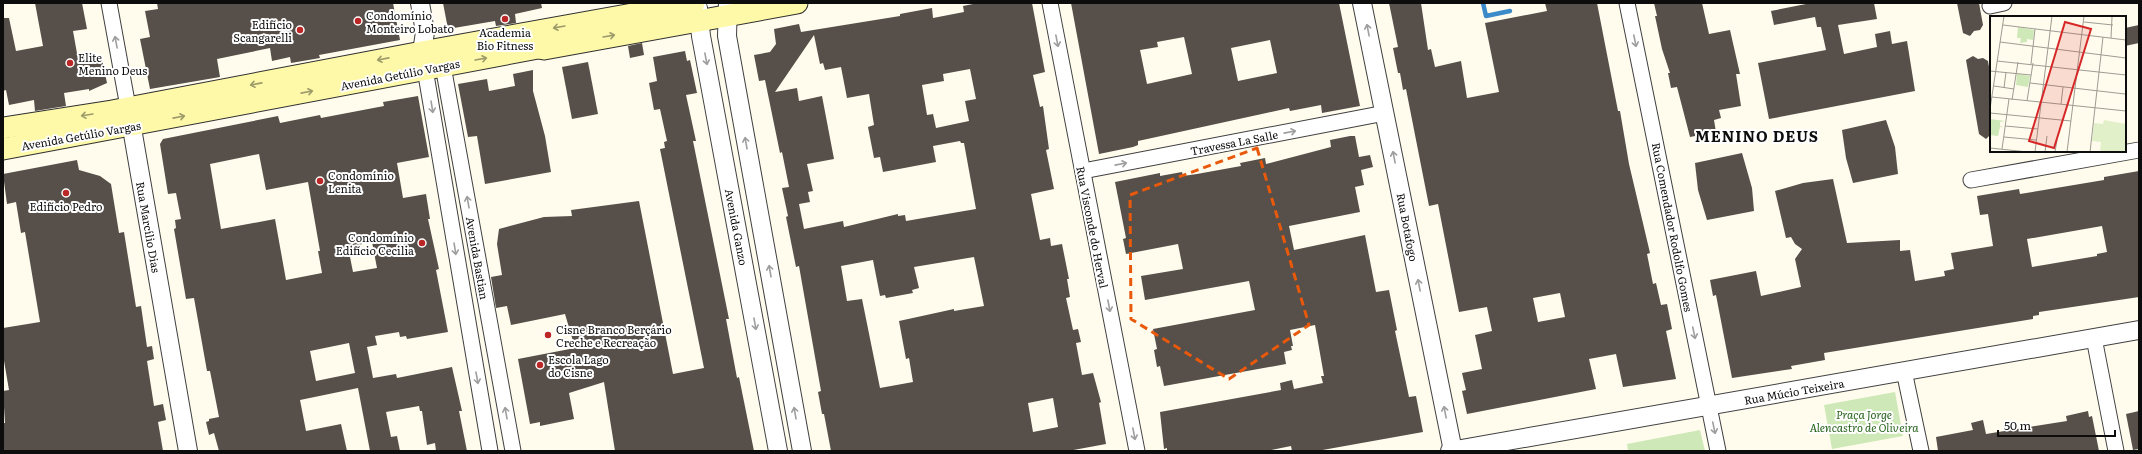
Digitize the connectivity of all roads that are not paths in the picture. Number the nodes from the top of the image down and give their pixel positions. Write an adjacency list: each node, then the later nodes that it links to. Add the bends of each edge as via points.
1 (109, 3): 12 (street, Rua Marcílio Dias, one-way to 1)
2 (420, 3): 10 (street)
3 (797, 3): 7 (main road, Avenida Getúlio Vargas)
4 (1050, 3): 16 (street, Rua Visconde do Herval, one-way to 16)
5 (1362, 3): 11 (street, Rua Botafogo, one-way to 5)
6 (1627, 3): 25 (street, Rua Comendador Rodolfo Gomes, one-way to 25)
7 (755, 7): 9 (main road, Avenida Getúlio Vargas)
8 (697, 9): 9 (main road, Avenida Getúlio Vargas); 10 (main road, Avenida Getúlio Vargas); 21 (street, Avenida Ganzo, one-way to 21)
9 (727, 9): 20 (street, one-way to 9, via 727,36)
10 (431, 54): 12 (main road, Avenida Getúlio Vargas); 18 (street, Avenida Bastian, one-way to 10); 19 (street, Avenida Bastian, one-way to 19)
11 (1385, 113): 16 (street, Travessa La Salle, one-way to 11); 32 (street, Rua Botafogo, one-way to 11)
12 (130, 117): 13 (main road, Avenida Getúlio Vargas, one-way to 13); 14 (main road, Avenida Getúlio Vargas); 26 (street, Rua Marcílio Dias)
13 (3, 128)
14 (3, 149)
15 (2139, 150): 17 (street)
16 (1083, 171): 31 (street, Rua Visconde do Herval, one-way to 31)
17 (1971, 180)
18 (481, 274): 19 (street); 28 (street, Avenida Bastian, one-way to 18)
19 (459, 277): 27 (street, Avenida Bastian, one-way to 27)
20 (773, 290): 21 (street); 30 (street, one-way to 20)
21 (750, 294): 29 (street, Avenida Ganzo, one-way to 29)
22 (2139, 330): 23 (street, Rua Múcio Teixeira)
23 (2094, 338): 24 (street, Rua Múcio Teixeira); 35 (street)
24 (1904, 371): 25 (street, Rua Múcio Teixeira); 34 (street)
25 (1709, 406): 32 (street, Rua Múcio Teixeira); 33 (street, Rua Comendador Rodolfo Gomes, one-way to 33)
26 (188, 451)
27 (490, 451)
28 (513, 451)
29 (778, 451)
30 (802, 451)
31 (1137, 451)
32 (1452, 451)
33 (1718, 451)
34 (1921, 451)
35 (2116, 451)

